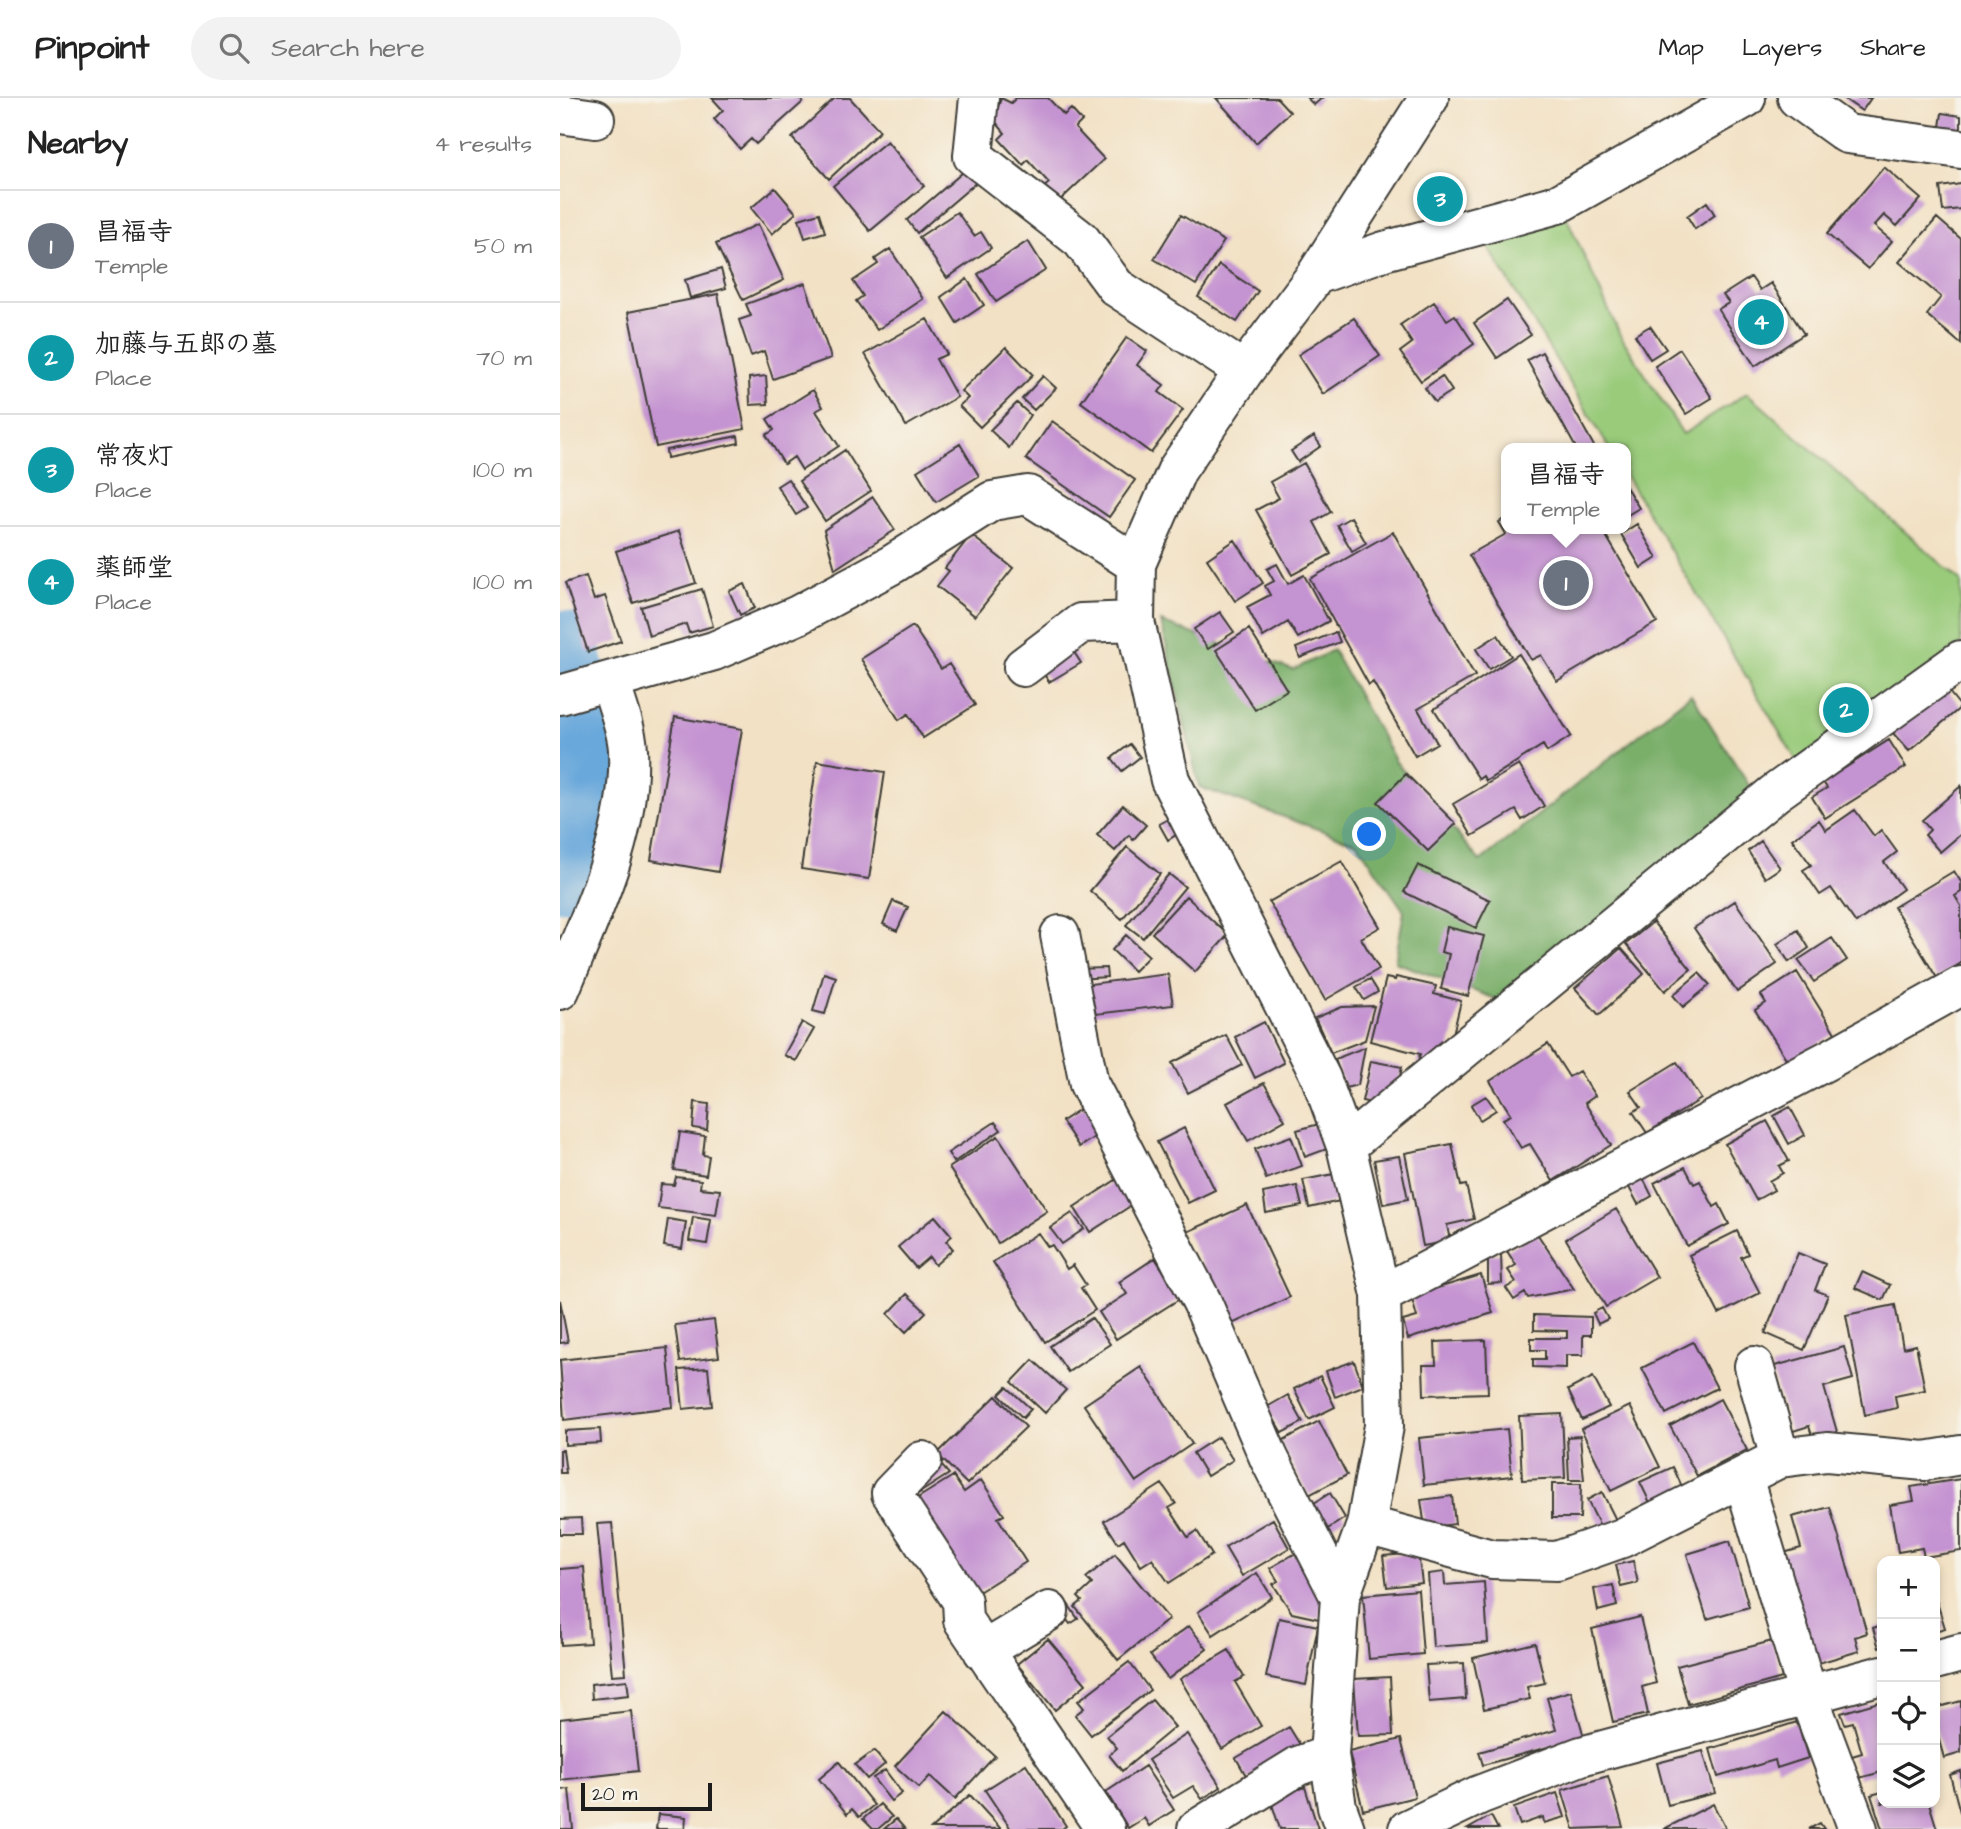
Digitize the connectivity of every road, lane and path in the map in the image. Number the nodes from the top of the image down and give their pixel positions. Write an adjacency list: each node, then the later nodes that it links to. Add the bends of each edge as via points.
1 (978, 98): 7 (street, via 973,156 1081,240 1116,287)
2 (1429, 98): 6 (street)
3 (1746, 98): 6 (street, via 1558,204 1384,251)
4 (1797, 98): 5 (street, via 1847,134)
5 (1961, 149)
6 (1316, 275): 7 (street)
7 (1244, 371): 8 (street, via 1177,470)
8 (1136, 564): 9 (street); 12 (street, via 1028,495 992,501 893,564 798,615 714,651)
9 (1135, 621): 11 (street, via 1081,622); 17 (street, via 1170,780 1321,1078)
10 (1961, 660): 17 (street, via 1775,793)
11 (1023, 667)
12 (611, 682): 13 (street); 16 (street, via 628,748 625,806 599,895)
13 (560, 695)
14 (1060, 935): 25 (street, via 1089,1084 1202,1302 1269,1458)
15 (1961, 986): 18 (street)
16 (560, 990)
17 (1346, 1146): 18 (street)
18 (1381, 1295): 24 (street, via 1384,1426)
19 (1754, 1366): 21 (street)
20 (1961, 1455): 21 (street, via 1925,1461 1827,1452)
21 (1780, 1458): 23 (street)
22 (922, 1461): 27 (street, via 891,1493 962,1601 963,1620)
23 (1743, 1477): 24 (street, via 1622,1538 1557,1562 1492,1559); 31 (street)
24 (1366, 1525): 25 (street)
25 (1340, 1597): 32 (street)
26 (1049, 1611): 27 (street)
27 (984, 1651): 33 (street)
28 (1961, 1653): 29 (street)
29 (1940, 1659)
30 (1877, 1676): 31 (street)
31 (1808, 1695): 36 (street, via 1581,1756 1479,1795); 37 (street)
32 (1329, 1755): 34 (street, via 1298,1766); 35 (street)
33 (1105, 1829)
34 (1197, 1829)
35 (1345, 1829)
36 (1408, 1829)
37 (1858, 1829)

